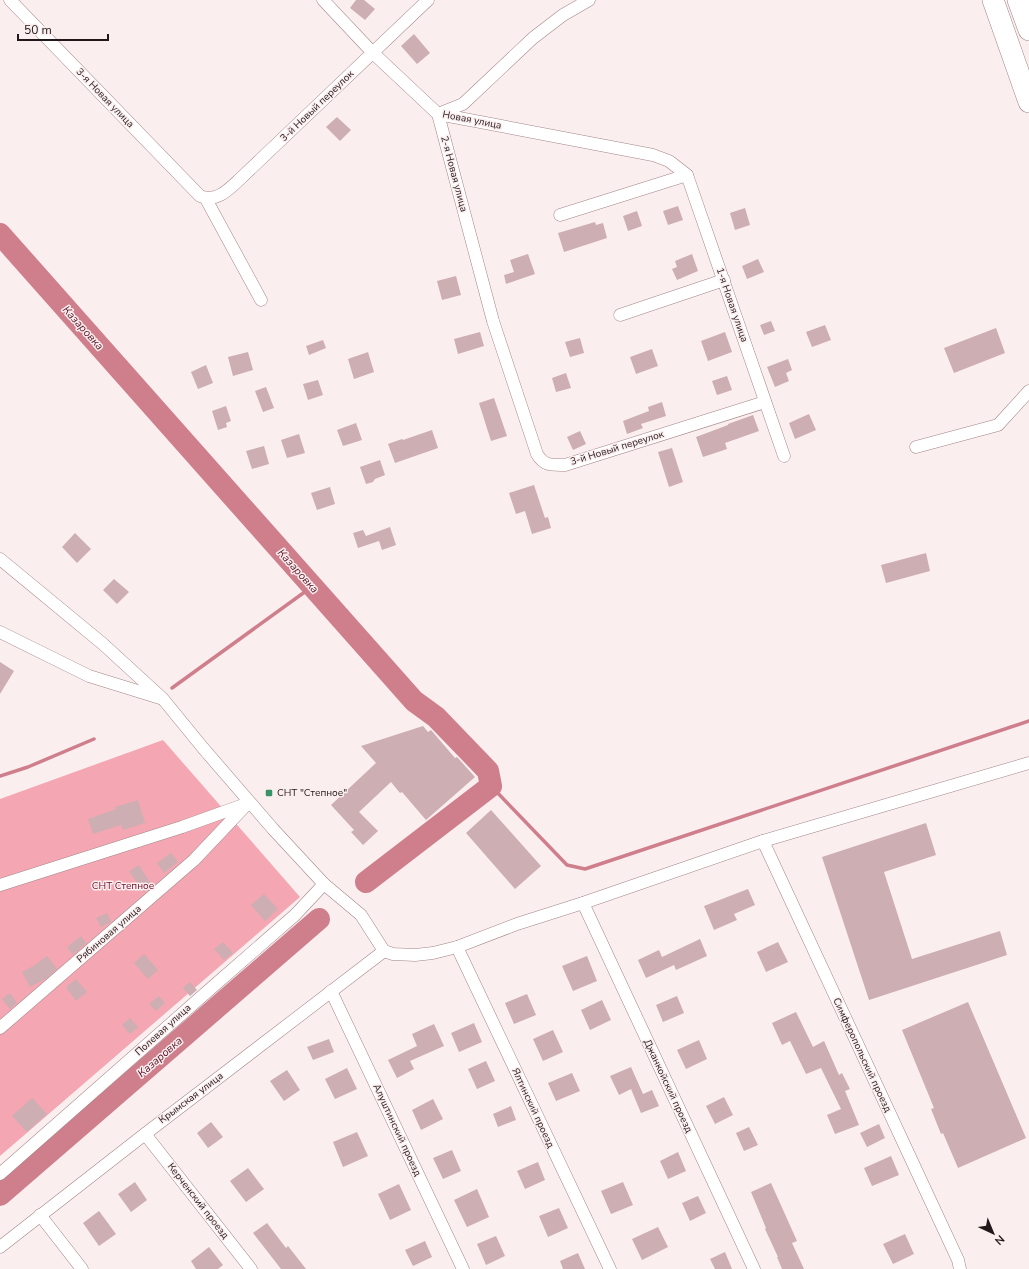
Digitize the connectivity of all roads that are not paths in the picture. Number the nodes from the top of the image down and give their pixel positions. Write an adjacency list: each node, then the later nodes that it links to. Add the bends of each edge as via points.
1 (10, 0): 12 (street, 3-я Новая улица)
2 (323, 0): 8 (street)
3 (428, 0): 8 (street, 3-й Новый переулок)
4 (589, 0): 10 (street, Новая улица, via 563,15 533,38 463,104)
5 (992, 0): 9 (highway)
6 (1018, 0): 7 (highway)
7 (1029, 30)
8 (373, 52): 10 (street); 12 (street, 3-й Новый переулок, via 227,191 214,198)
9 (1029, 102)
10 (438, 114): 11 (street, Новая улица, via 653,154); 17 (street, 2-я Новая улица)
11 (687, 175): 13 (street); 14 (street, 1-я Новая улица)
12 (203, 197): 15 (street, 3-я Новая улица)
13 (560, 215)
14 (724, 280): 16 (street); 19 (street, 1-я Новая улица)
15 (261, 300)
16 (620, 315)
17 (493, 321): 19 (street, 3-й Новый переулок, via 536,454 547,464 565,465)
18 (1029, 391): 20 (street, via 998,425)
19 (766, 402): 21 (street, 1-я Новая улица)
20 (916, 447)
21 (784, 456)
22 (0, 559): 24 (street, via 103,644)
23 (0, 632): 24 (street, via 89,676)
24 (163, 699): 26 (street)
25 (1029, 763): 27 (street)
26 (249, 802): 28 (street); 29 (street, via 182,827); 34 (street, Рябиновая улица, via 194,860)
27 (763, 841): 30 (street); 44 (street, Симферопольский проезд)
28 (324, 884): 32 (street, via 361,915); 36 (street, Полевая улица, via 295,915)
29 (0, 885)
30 (583, 903): 31 (street); 43 (street, Джанкойский проезд)
31 (457, 947): 32 (street, via 433,953 400,956); 42 (street, Ялтинский проезд)
32 (384, 951): 33 (street, Крымская улица)
33 (331, 991): 35 (street, Крымская улица); 41 (street, Алуштинский проезд)
34 (0, 1028)
35 (145, 1134): 37 (street, Крымская улица); 40 (street, Керченский проезд)
36 (0, 1174)
37 (40, 1215): 38 (street, Крымская улица); 39 (street)
38 (0, 1247)
39 (82, 1269)
40 (251, 1269)
41 (463, 1269)
42 (610, 1269)
43 (754, 1269)
44 (960, 1269)

